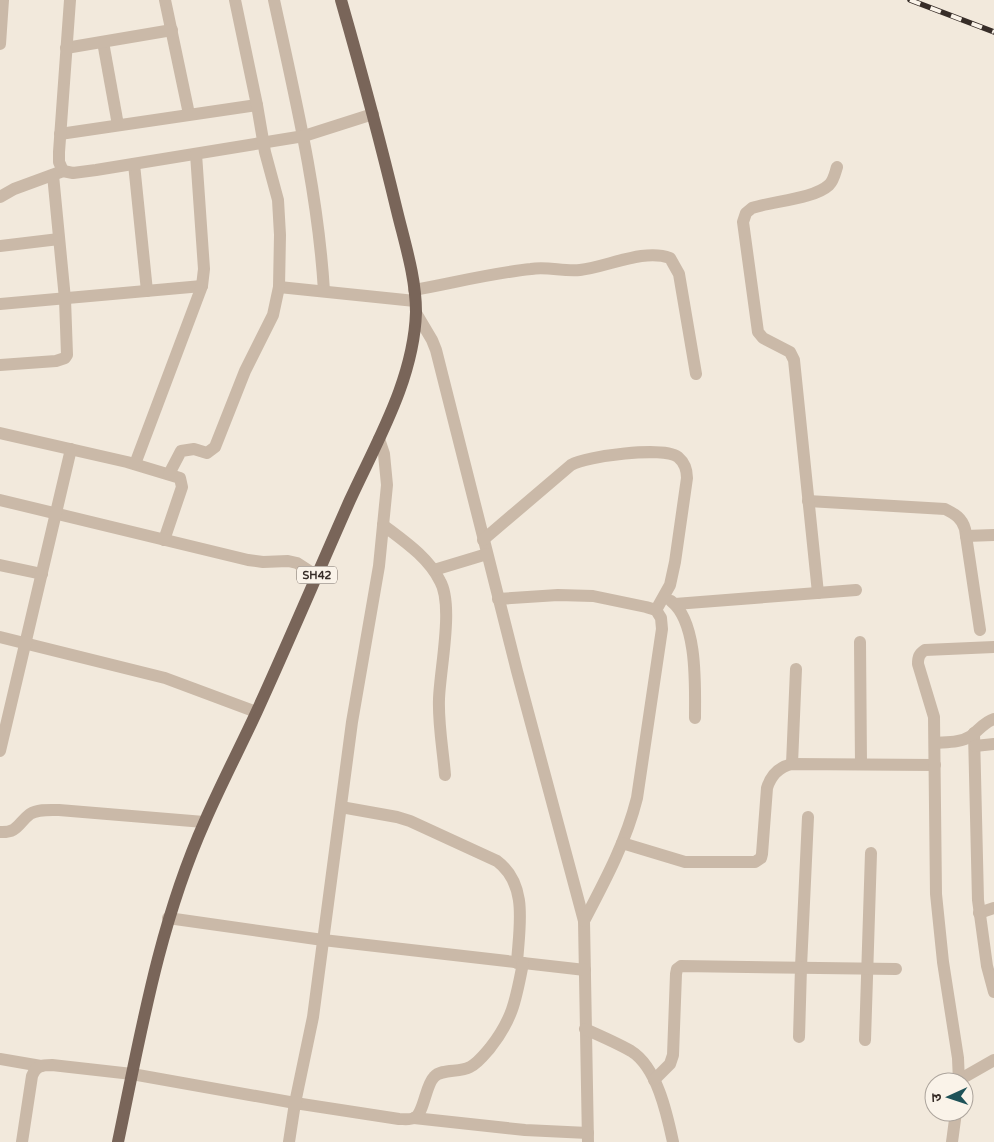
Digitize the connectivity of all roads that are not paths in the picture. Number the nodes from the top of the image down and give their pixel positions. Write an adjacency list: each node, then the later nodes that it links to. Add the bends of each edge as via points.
1 (3, 0): 9 (street)
2 (70, 0): 10 (street)
3 (165, 0): 7 (street)
4 (235, 0): 11 (street)
5 (274, 0): 16 (street)
6 (341, 0): 13 (main road, SH42)
7 (172, 30): 8 (street); 12 (street)
8 (102, 42): 10 (street); 14 (street)
9 (0, 44)
10 (66, 48): 15 (street)
11 (257, 105): 12 (street); 17 (street)
12 (189, 114): 14 (street)
13 (373, 114): 16 (street); 30 (main road, SH42)
14 (118, 125): 15 (street)
15 (60, 134): 21 (street)
16 (304, 136): 17 (street); 28 (street, via 320,234)
17 (263, 143): 18 (street); 26 (street, via 278,200)
18 (196, 154): 19 (street); 25 (street, via 204,258)
19 (134, 164): 21 (street); 27 (street)
20 (837, 166): 40 (street, via 829,184 817,192 752,208 743,222 758,332 790,352 794,360)
21 (58, 173): 22 (street); 23 (street)
22 (0, 196)
23 (59, 239): 24 (street); 29 (street)
24 (0, 246)
25 (202, 286): 27 (street); 37 (street)
26 (278, 287): 28 (street); 38 (street, via 273,315 215,447 207,452 194,449 181,452)
27 (147, 291): 29 (street)
28 (324, 291): 30 (street)
29 (65, 299): 31 (street); 32 (street, via 68,350 65,358)
30 (415, 301): 33 (street, via 532,268 573,271 644,256 665,256 670,258 679,274); 35 (main road, SH42, via 410,354); 46 (street, via 436,350)
31 (0, 304)
32 (0, 365)
33 (696, 374)
34 (0, 433): 36 (street)
35 (379, 439): 42 (street, via 387,485); 51 (main road, SH42)
36 (71, 449): 37 (street); 41 (street)
37 (135, 464): 38 (street)
38 (169, 474): 45 (street, via 180,478 182,488)
39 (0, 500): 41 (street)
40 (808, 501): 44 (street, via 946,509 963,522); 53 (street)
41 (56, 513): 45 (street); 50 (street)
42 (383, 525): 49 (street); 75 (street)
43 (994, 535): 44 (street)
44 (966, 536): 57 (street)
45 (164, 540): 51 (street, via 255,561 297,563)
46 (483, 540): 47 (street); 55 (street, via 578,461 611,455 670,454 683,463 687,478)
47 (487, 554): 49 (street); 54 (street)
48 (0, 565): 50 (street)
49 (434, 570): 74 (street, via 446,601 439,699)
50 (42, 574): 60 (street)
51 (316, 576): 64 (main road, SH42)
52 (856, 590): 53 (street)
53 (818, 593): 55 (street)
54 (498, 599): 56 (street, via 593,596); 84 (street)
55 (670, 600): 56 (street); 65 (street, via 682,614 690,640)
56 (656, 610): 79 (street, via 661,618 660,638 637,798)
57 (980, 630)
58 (0, 637): 60 (street)
59 (860, 642): 72 (street)
60 (26, 643): 63 (street); 64 (street, via 166,678)
61 (994, 647): 68 (street, via 936,649 920,653 918,664 934,717)
62 (796, 669): 71 (street)
63 (5, 709): 70 (street)
64 (256, 712): 77 (main road, SH42)
65 (695, 718)
66 (994, 719): 67 (street)
67 (974, 739): 68 (street); 69 (street); 82 (street)
68 (935, 743): 73 (street)
69 (994, 744)
70 (0, 751)
71 (792, 764): 72 (street); 79 (street, via 780,768 768,784 759,861 685,862)
72 (861, 764): 73 (street)
73 (935, 765): 98 (street, via 938,918)
74 (445, 775)
75 (341, 808): 85 (street); 86 (street, via 410,821 504,866 514,880 519,898)
76 (808, 817): 87 (street)
77 (204, 822): 78 (street, via 41,810 32,813 12,831); 83 (main road, SH42)
78 (0, 832)
79 (622, 844): 84 (street)
80 (870, 853): 88 (street)
81 (994, 908): 82 (street)
82 (979, 913): 91 (street)
83 (168, 918): 85 (street); 100 (main road, SH42)
84 (584, 921): 90 (street)
85 (323, 940): 86 (street); 102 (street, via 313,1017)
86 (520, 963): 90 (street); 103 (street, via 516,1000 500,1036 470,1067 435,1075 426,1090 419,1115)
87 (801, 967): 88 (street); 93 (street); 101 (street, via 681,966 677,969 673,1055 670,1064)
88 (868, 968): 89 (street); 94 (street)
89 (896, 969)
90 (584, 970): 92 (street)
91 (994, 992)
92 (586, 1029): 101 (street, via 632,1052); 105 (street)
93 (799, 1037)
94 (865, 1040)
95 (0, 1059): 97 (street)
96 (994, 1060): 99 (street)
97 (41, 1066): 100 (street); 106 (street, via 32,1076)
98 (958, 1072)
99 (974, 1072)
100 (132, 1074): 102 (street); 107 (main road, SH42)
101 (654, 1080): 109 (street)
102 (295, 1103): 103 (street, via 399,1119); 108 (street)
103 (414, 1118): 105 (street)
104 (955, 1122): 110 (street)
105 (588, 1138)
106 (22, 1142)
107 (118, 1142)
108 (289, 1142)
109 (673, 1142)
110 (952, 1142)

